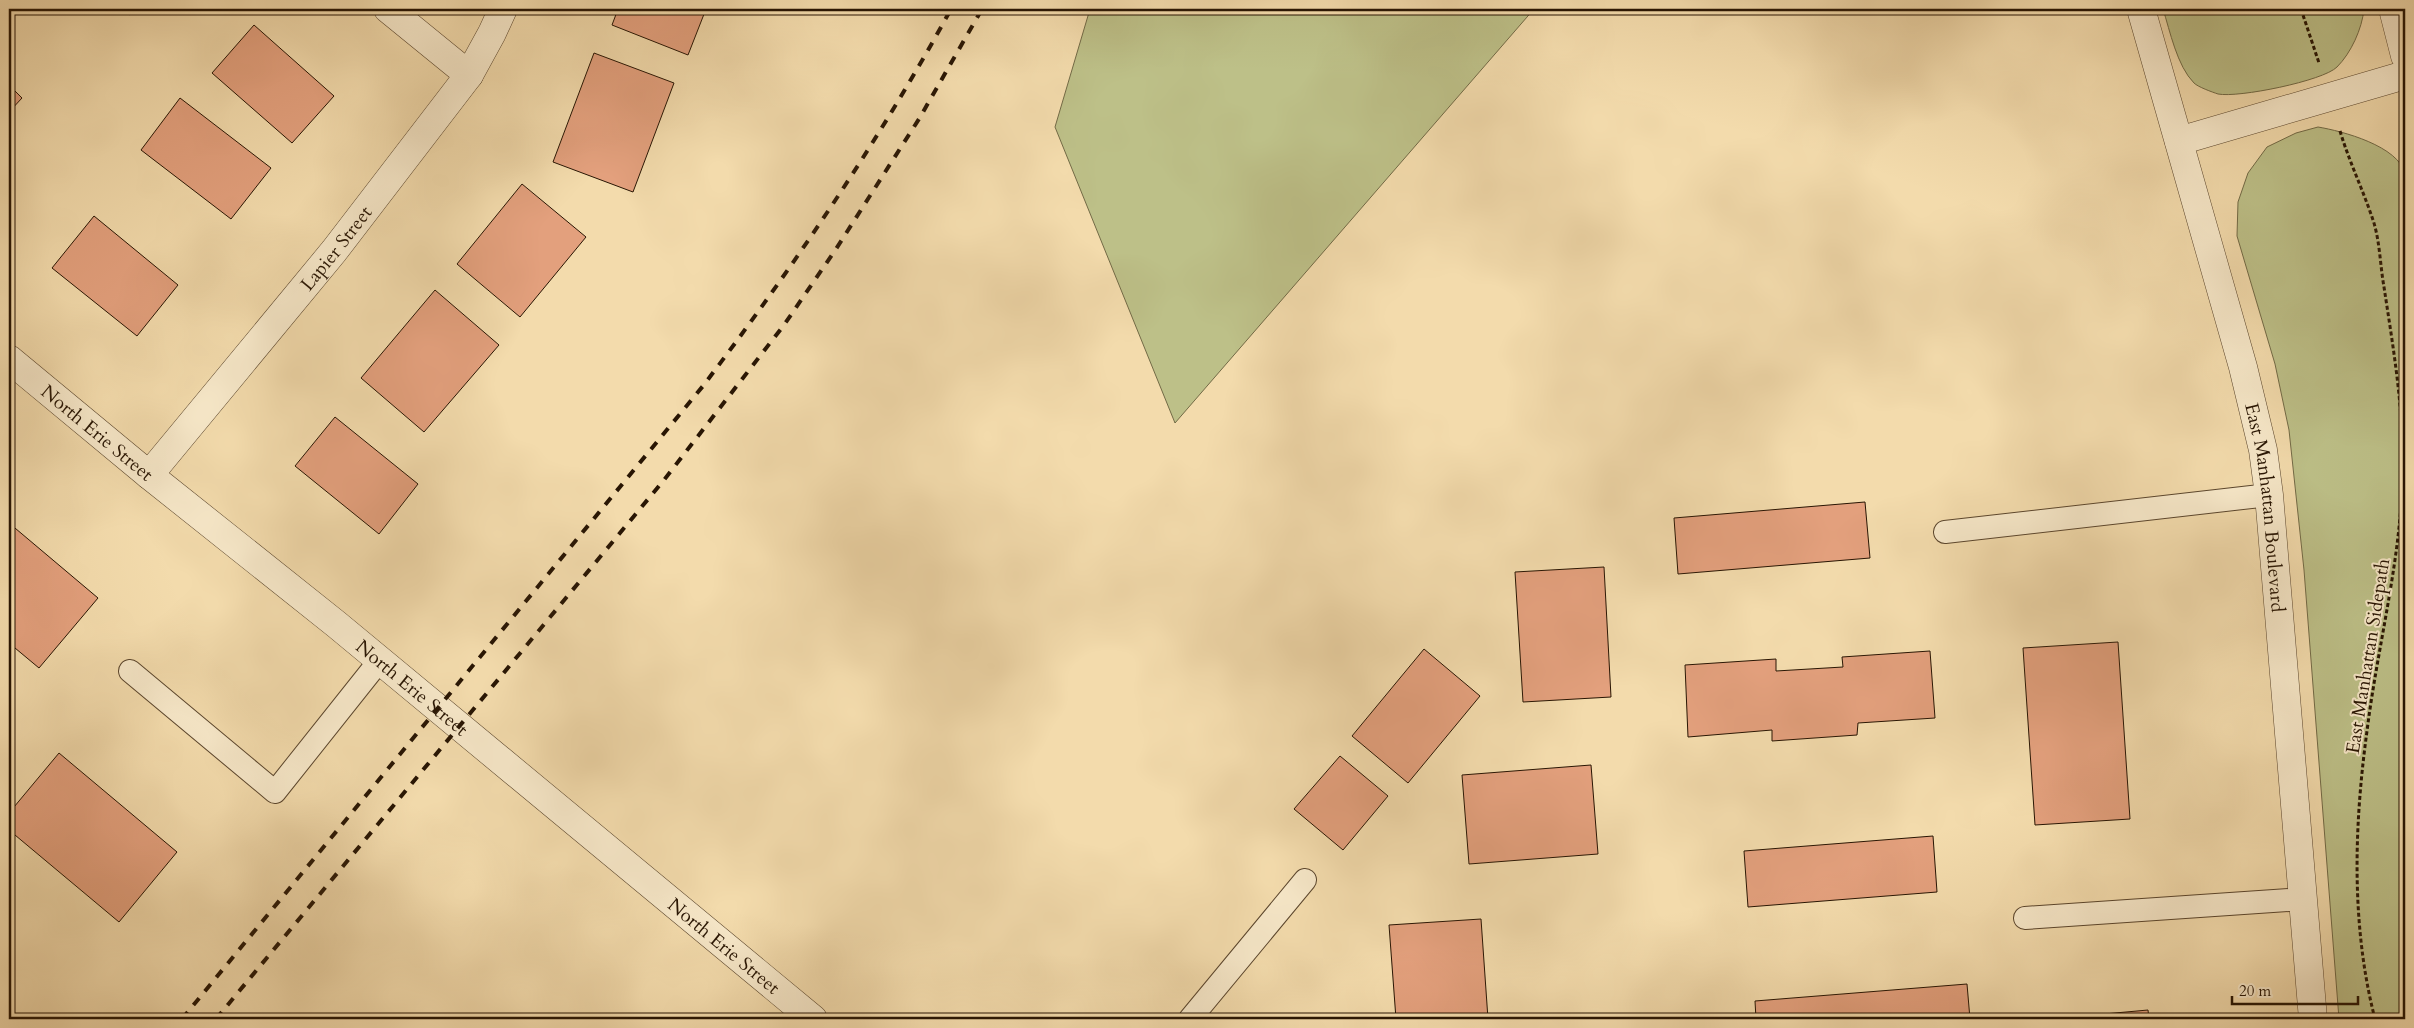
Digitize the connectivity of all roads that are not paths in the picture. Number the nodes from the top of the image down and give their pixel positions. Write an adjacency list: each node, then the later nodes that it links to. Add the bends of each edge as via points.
1 (388, 9): 6 (street)
2 (503, 9): 6 (street, Lapier Street)
3 (2141, 9): 8 (street, East Manhattan Boulevard)
4 (2393, 9): 5 (street)
5 (2405, 56)
6 (469, 75): 10 (street, Lapier Street, via 334,251)
7 (2405, 75): 8 (street)
8 (2179, 141): 11 (street, East Manhattan Boulevard, via 2243,367 2263,450)
9 (9, 359): 10 (street, North Erie Street)
10 (149, 475): 13 (street, North Erie Street)
11 (2269, 495): 12 (lane); 16 (street, East Manhattan Boulevard)
12 (1945, 532)
13 (380, 660): 14 (lane, via 275,792); 18 (street, North Erie Street)
14 (130, 671)
15 (1304, 880): 19 (lane)
16 (2303, 899): 17 (lane); 20 (street, East Manhattan Boulevard)
17 (2025, 918)
18 (813, 1019)
19 (1190, 1019)
20 (2314, 1019)

